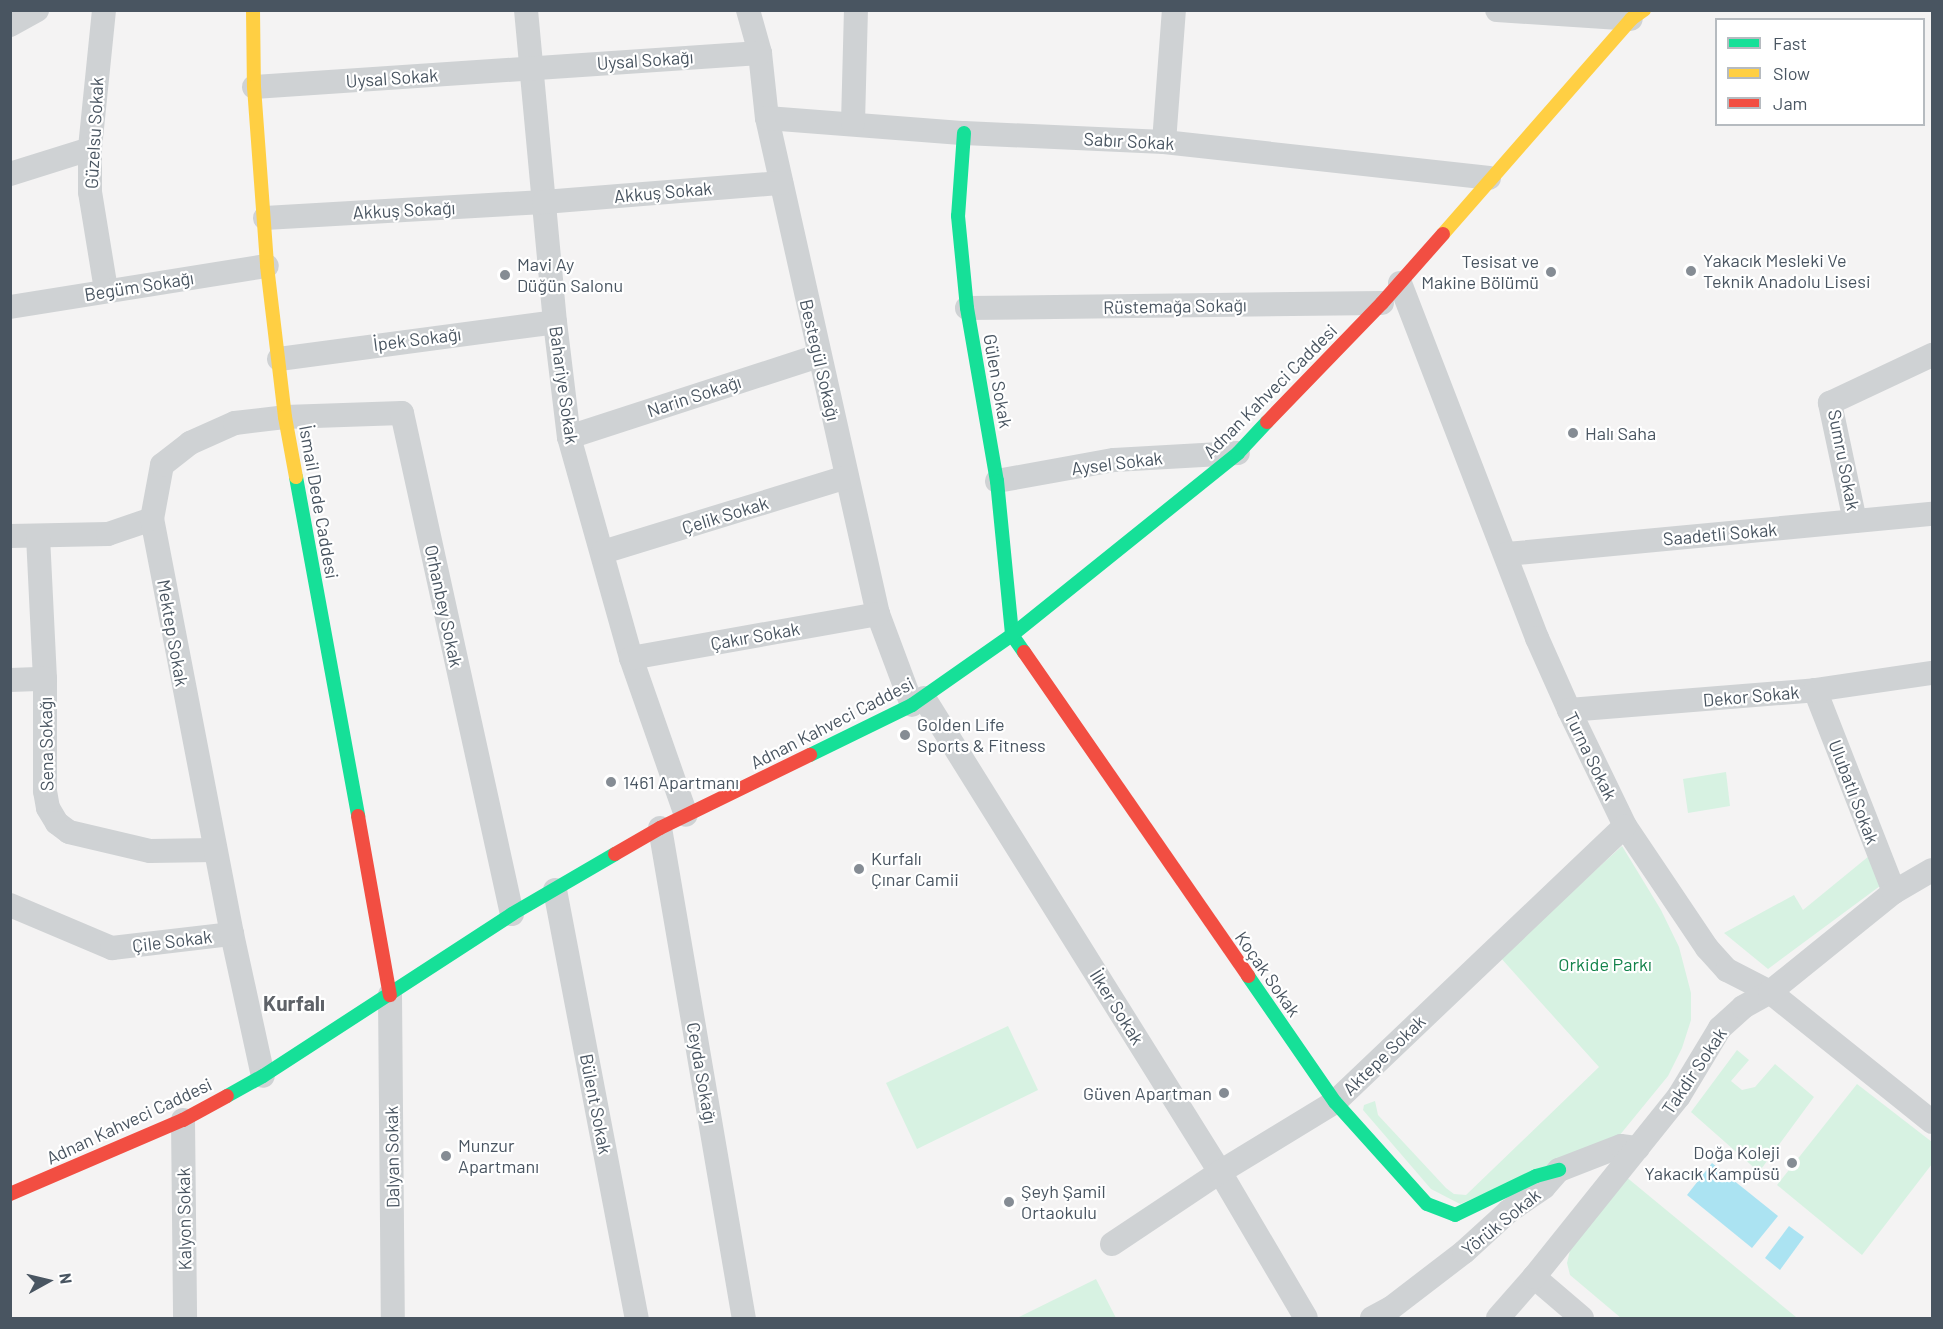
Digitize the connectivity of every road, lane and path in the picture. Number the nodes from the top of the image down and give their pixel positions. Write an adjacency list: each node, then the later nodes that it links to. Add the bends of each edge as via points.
1 (38, 10): 10 (street)
2 (104, 10): 18 (street, Güzelsu Sokak)
3 (253, 10): 13 (street, İsmail Dede Caddesi)
4 (526, 10): 12 (street, Bahariye Sokak)
5 (748, 10): 11 (street, Bestegül Sokağı)
6 (856, 10): 15 (street)
7 (1174, 10): 17 (street)
8 (1497, 10): 9 (street)
9 (1637, 15): 20 (street, Adnan Kahveci Caddesi)
10 (10, 25)
11 (760, 52): 12 (street, Uysal Sokağı); 14 (street, Bestegül Sokağı)
12 (530, 68): 13 (street, Uysal Sokak); 22 (street, Bahariye Sokak)
13 (254, 87): 23 (street, İsmail Dede Caddesi)
14 (767, 118): 15 (street, Sabır Sokak); 21 (street, Bestegül Sokağı)
15 (853, 123): 16 (street, Sabır Sokak)
16 (964, 133): 17 (street, Sabır Sokak); 29 (street, Gülen Sokak, via 958,216)
17 (1164, 142): 20 (street, Sabır Sokak)
18 (90, 149): 19 (street); 26 (street, Güzelsu Sokak, via 90,192)
19 (10, 174)
20 (1489, 178): 25 (street, Adnan Kahveci Caddesi)
21 (781, 183): 22 (street, Akkuş Sokak); 32 (street, Bestegül Sokağı)
22 (544, 202): 23 (street, Akkuş Sokağı); 30 (street, Bahariye Sokak)
23 (265, 218): 24 (street, İsmail Dede Caddesi)
24 (267, 266): 26 (street, Begüm Sokağı); 33 (street, İsmail Dede Caddesi)
25 (1400, 283): 27 (street, Adnan Kahveci Caddesi); 45 (street, Turna Sokak)
26 (106, 290): 28 (street, Begüm Sokağı)
27 (1382, 303): 29 (street, Rüstemağa Sokağı); 36 (street, Adnan Kahveci Caddesi)
28 (10, 307)
29 (968, 308): 38 (street, Gülen Sokak)
30 (555, 322): 33 (street, İpek Sokağı); 35 (street, Bahariye Sokak)
31 (1932, 355): 41 (street, Sumru Sokak, via 1830,403)
32 (819, 356): 35 (street, Narin Sokağı); 37 (street, Bestegül Sokağı)
33 (279, 359): 34 (street, İsmail Dede Caddesi)
34 (285, 417): 40 (street, Mektep Sokak, via 235,423 190,443 162,465); 63 (street, Orhanbey Sokak, via 402,413); 66 (street, İsmail Dede Caddesi)
35 (570, 437): 44 (street, Bahariye Sokak)
36 (1238, 453): 38 (street, Aysel Sokak, via 1114,460); 47 (street, Adnan Kahveci Caddesi)
37 (847, 477): 44 (street, Çelik Sokak); 46 (street, Bestegül Sokağı)
38 (997, 481): 47 (street, Gülen Sokak)
39 (1932, 514): 41 (street, Saadetli Sokak)
40 (152, 519): 43 (street, via 108,534); 58 (street, Mektep Sokak)
41 (1855, 521): 45 (street, Saadetli Sokak)
42 (10, 536): 43 (street)
43 (39, 536): 50 (street, Sena Sokağı)
44 (603, 552): 48 (street, Bahariye Sokak)
45 (1507, 554): 54 (street, Turna Sokak, via 1537,638)
46 (878, 614): 48 (street, Çakır Sokak); 53 (street, Bestegül Sokağı)
47 (1012, 635): 53 (street, Adnan Kahveci Caddesi); 68 (street, Koçak Sokak)
48 (631, 658): 55 (street, Bahariye Sokak)
49 (1932, 673): 52 (street, Dekor Sokak)
50 (45, 679): 51 (street); 58 (street, Sena Sokağı, via 45,791 48,808 57,823 69,832 150,851)
51 (10, 680)
52 (1815, 690): 54 (street, Dekor Sokak); 61 (street, Ulubatlı Sokak)
53 (918, 702): 55 (street, Adnan Kahveci Caddesi); 73 (street, İlker Sokak)
54 (1569, 710): 56 (street, Turna Sokak)
55 (686, 815): 57 (street, Adnan Kahveci Caddesi)
56 (1625, 826): 65 (street, Turna Sokak, via 1707,948 1727,970); 68 (street, Aktepe Sokak)
57 (660, 828): 60 (street, Adnan Kahveci Caddesi); 80 (street, Ceyda Sokağı)
58 (214, 850): 64 (street, Mektep Sokak)
59 (1932, 870): 61 (street, Takdir Sokak)
60 (555, 890): 63 (street, Adnan Kahveci Caddesi); 79 (street, Bülent Sokak)
61 (1894, 892): 65 (street, Takdir Sokak)
62 (11, 907): 64 (street, Çile Sokak, via 112,948)
63 (512, 914): 66 (street, Adnan Kahveci Caddesi)
64 (232, 934): 67 (street, Çile Sokak)
65 (1770, 992): 69 (street, Turna Sokak); 71 (street, Takdir Sokak, via 1743,1007 1719,1028 1679,1096)
66 (390, 994): 67 (street, Adnan Kahveci Caddesi); 78 (street, Dalyan Sokak)
67 (263, 1076): 70 (street, Adnan Kahveci Caddesi)
68 (1335, 1102): 72 (street, Koçak Sokak, via 1427,1204 1455,1215 1536,1176); 73 (street, Aktepe Sokak)
69 (1931, 1117)
70 (183, 1120): 74 (street, Adnan Kahveci Caddesi); 77 (street, Kalyon Sokak)
71 (1638, 1148): 72 (street, Yörük Sokak, via 1621,1146); 76 (street, Takdir Sokak)
72 (1559, 1170): 82 (street, Yörük Sokak, via 1544,1187 1509,1210 1464,1252)
73 (1220, 1172): 75 (street, Aktepe Sokak); 81 (street, İlker Sokak)
74 (10, 1194)
75 (1112, 1244)
76 (1534, 1277): 83 (street, Takdir Sokak); 84 (street)
77 (186, 1318)
78 (393, 1318)
79 (637, 1318)
80 (744, 1318)
81 (1306, 1318)
82 (1372, 1318)
83 (1498, 1318)
84 (1582, 1318)

